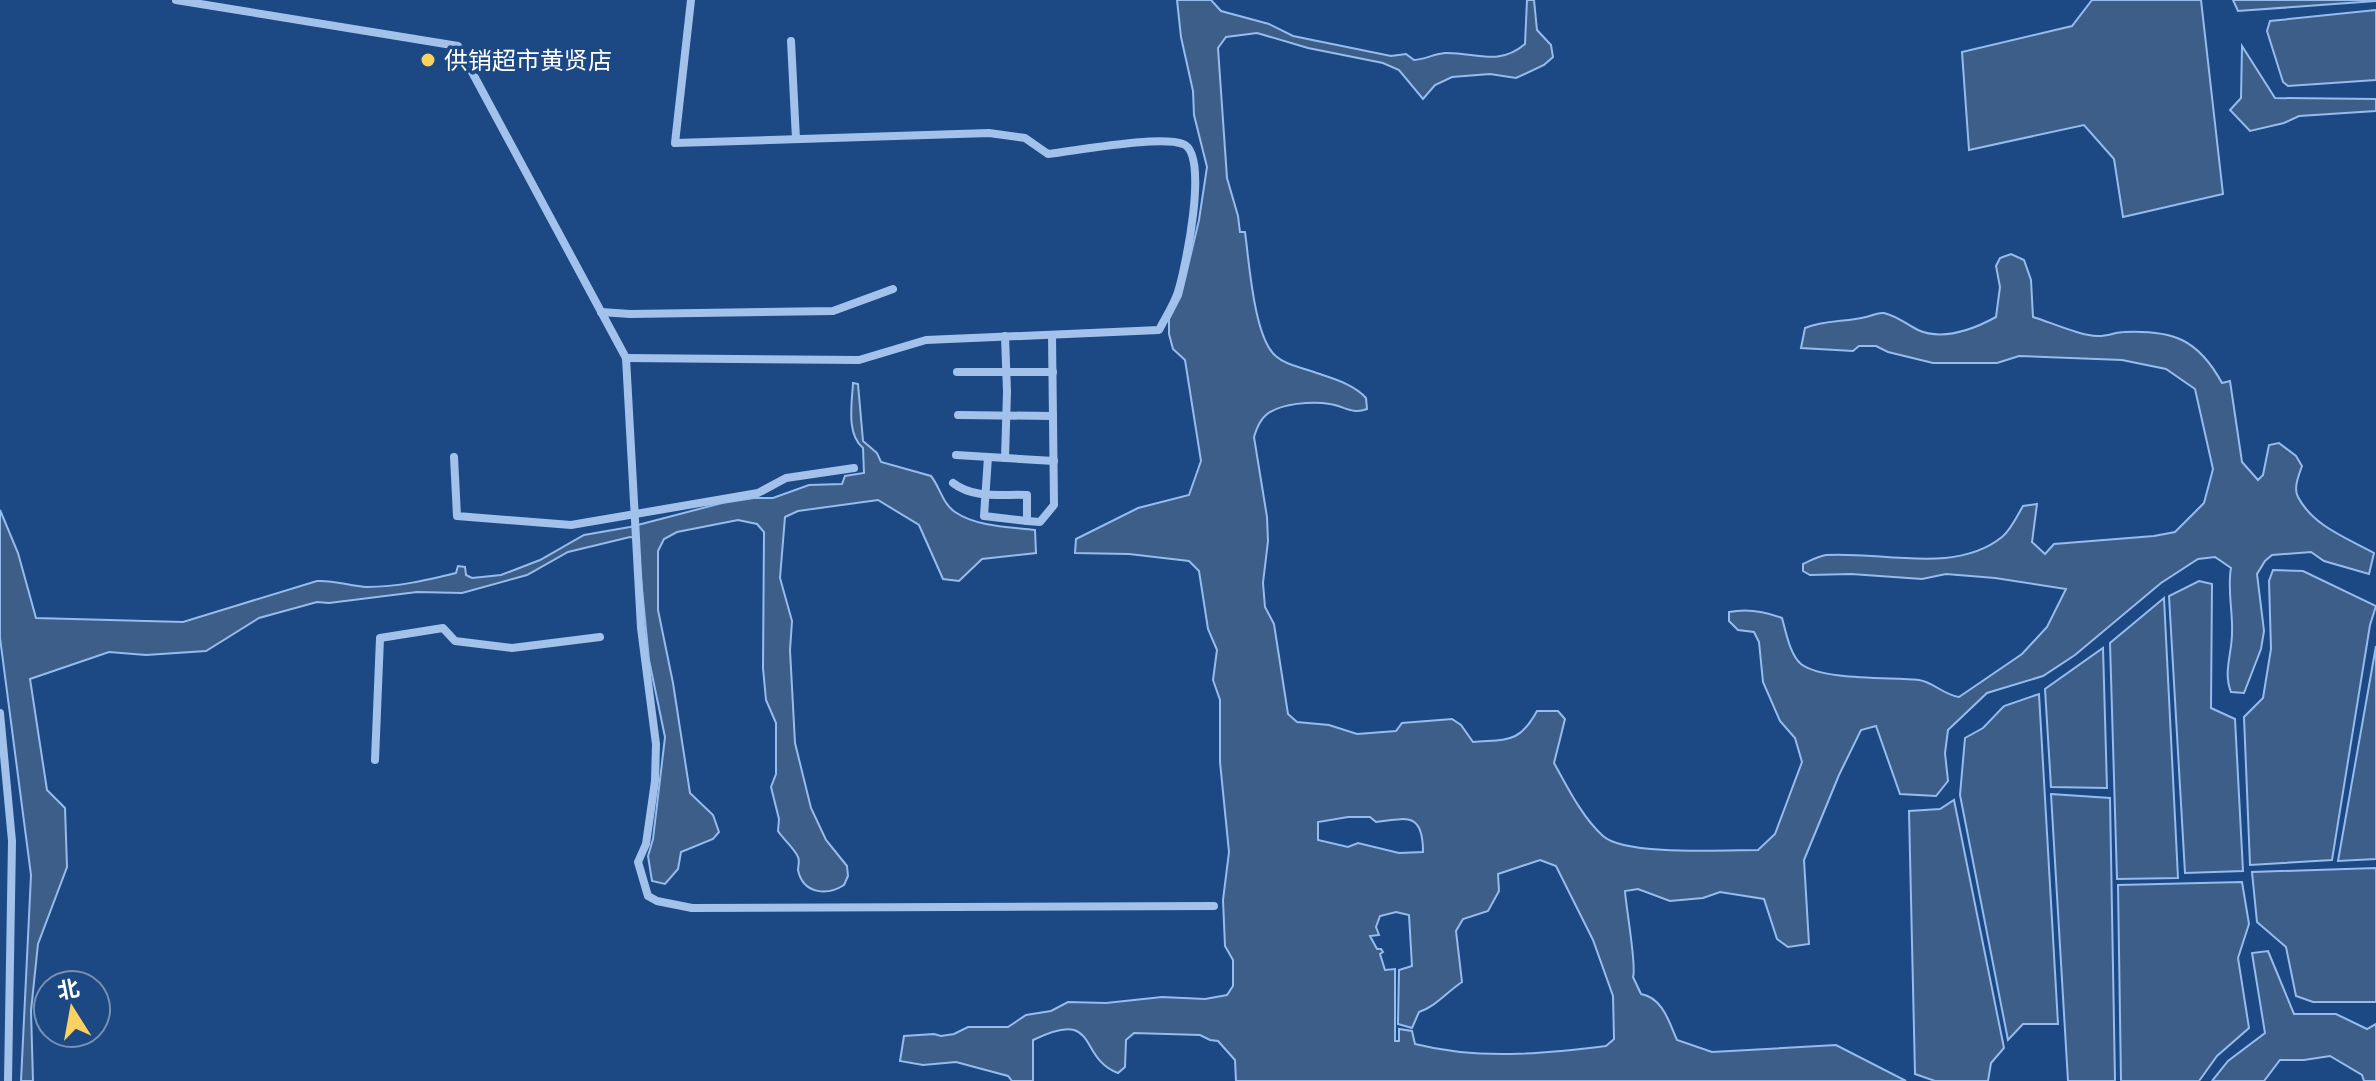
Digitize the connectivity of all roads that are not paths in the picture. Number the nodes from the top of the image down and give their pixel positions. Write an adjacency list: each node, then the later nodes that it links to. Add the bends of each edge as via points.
1 (176, 0): 6 (street, via 458,46)
2 (691, 0): 4 (street, via 675,143)
3 (791, 41): 4 (street)
4 (796, 139): 7 (street, via 989,133 1025,138 1048,154 1162,141 1187,146 1194,172 1193,224 1177,294 1159,330)
5 (893, 289): 6 (street, via 833,311)
6 (601, 312): 9 (street)
7 (1052, 335): 8 (street); 12 (street)
8 (1005, 336): 9 (street, via 926,340 859,360); 11 (street)
9 (626, 358): 24 (street)
10 (957, 372): 11 (street)
11 (1006, 372): 12 (street); 14 (street)
12 (1053, 372): 15 (street)
13 (958, 415): 14 (street)
14 (1006, 415): 15 (street); 19 (street)
15 (1053, 416): 20 (street)
16 (956, 455): 18 (street)
17 (454, 457): 24 (street, via 457,516 571,525)
18 (988, 457): 19 (street); 23 (street)
19 (1005, 458): 20 (street)
20 (1054, 461): 25 (street, via 1054,505 1040,522)
21 (854, 468): 24 (street, via 786,478 758,493)
22 (953, 483): 23 (street, via 967,493)
23 (986, 494): 25 (street, via 984,516); 25 (street, via 1027,495)
24 (634, 519): 29 (street, via 656,744 646,844 638,862 648,896 692,908)
25 (1027, 521)
26 (600, 637): 28 (street, via 512,648 455,641 443,628 380,638)
27 (0, 713): 30 (street, via 12,841)
28 (375, 760)
29 (1214, 906)
30 (8, 1081)

